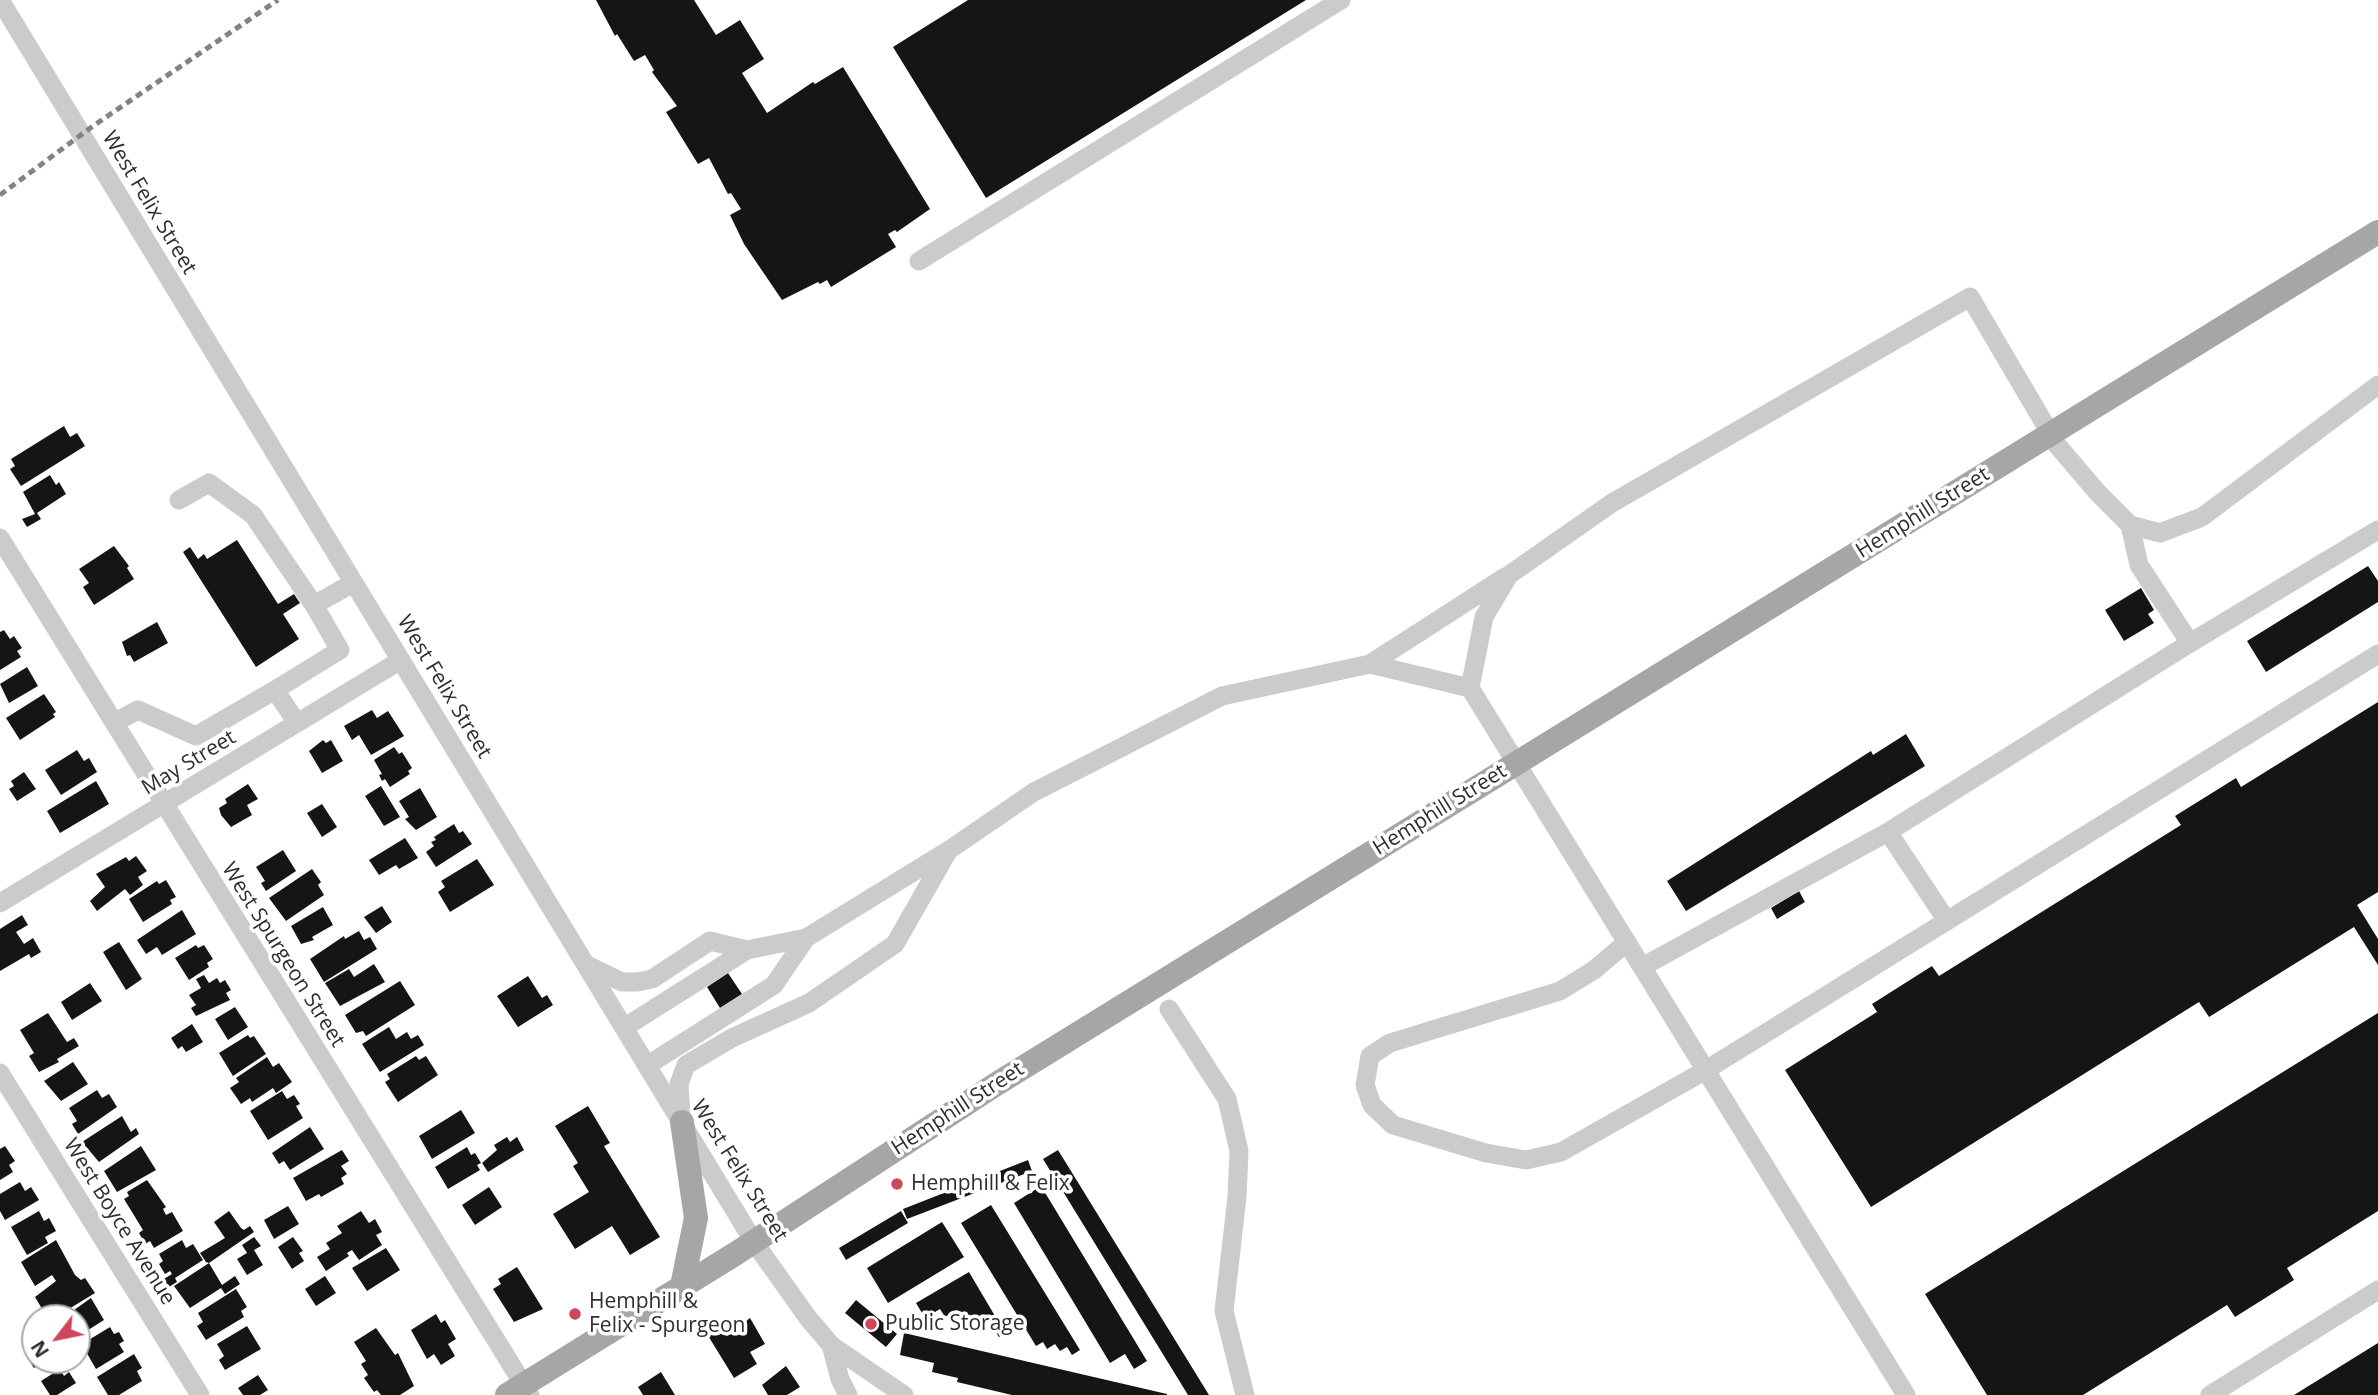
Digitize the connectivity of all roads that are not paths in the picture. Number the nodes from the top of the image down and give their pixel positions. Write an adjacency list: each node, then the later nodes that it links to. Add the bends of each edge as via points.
1 (1341, 0): 4 (street)
2 (5, 7): 11 (street, West Felix Street)
3 (2378, 232): 37 (main road, Hemphill Street, via 998,1083)
4 (919, 261)
5 (2378, 385): 7 (street, via 2202,517 2160,533)
6 (179, 500): 12 (street, via 209,483 254,514)
7 (2130, 525): 10 (street, via 2057,445 1970,297 1612,503); 13 (street, via 2139,565)
8 (2378, 530): 13 (street)
9 (0, 538): 19 (street, West Spurgeon Street)
10 (1509, 575): 16 (street); 17 (street, via 1484,617)
11 (353, 583): 12 (street, via 314,605); 15 (street, West Felix Street)
12 (316, 608): 18 (street, via 340,650)
13 (2190, 643): 22 (street)
14 (2378, 654): 25 (street)
15 (401, 660): 20 (street, May Street); 29 (street, West Felix Street)
16 (1370, 664): 17 (street); 23 (street, via 1222,696 1034,792)
17 (1470, 688): 27 (street)
18 (275, 690): 19 (street, via 196,736 138,710); 20 (street)
19 (115, 722): 21 (street, West Spurgeon Street)
20 (297, 723): 21 (street, May Street)
21 (163, 805): 24 (street, May Street); 41 (street, West Spurgeon Street)
22 (1888, 832): 25 (street); 30 (street)
23 (949, 850): 26 (street); 36 (street, via 895,944 809,1003 732,1038 687,1065 679,1084)
24 (0, 903)
25 (1947, 921): 34 (street)
26 (806, 938): 28 (street); 33 (street, via 774,985)
27 (1627, 942): 30 (street); 34 (street, via 1560,991 1390,1043 1370,1056 1365,1085 1372,1105 1393,1125 1526,1160 1561,1152)
28 (747, 950): 29 (street, via 710,941 652,979 637,982 622,982); 32 (street)
29 (587, 965): 32 (street, West Felix Street)
30 (1643, 967): 34 (street)
31 (1169, 1009): 45 (street, via 1227,1099 1239,1151 1224,1311)
32 (625, 1027): 33 (street, West Felix Street)
33 (648, 1065): 36 (street, West Felix Street)
34 (1706, 1070): 46 (street)
35 (0, 1073): 42 (street, West Boyce Avenue)
36 (682, 1122): 37 (street, West Felix Street); 38 (main road, via 696,1218)
37 (754, 1241): 38 (main road, Hemphill Street); 40 (street, West Felix Street)
38 (682, 1286): 41 (main road, Hemphill Street)
39 (2378, 1290): 47 (street)
40 (831, 1345): 43 (street, West Felix Street); 44 (street)
41 (520, 1391)
42 (200, 1395)
43 (848, 1395)
44 (904, 1395)
45 (1245, 1395)
46 (1906, 1395)
47 (2210, 1395)

